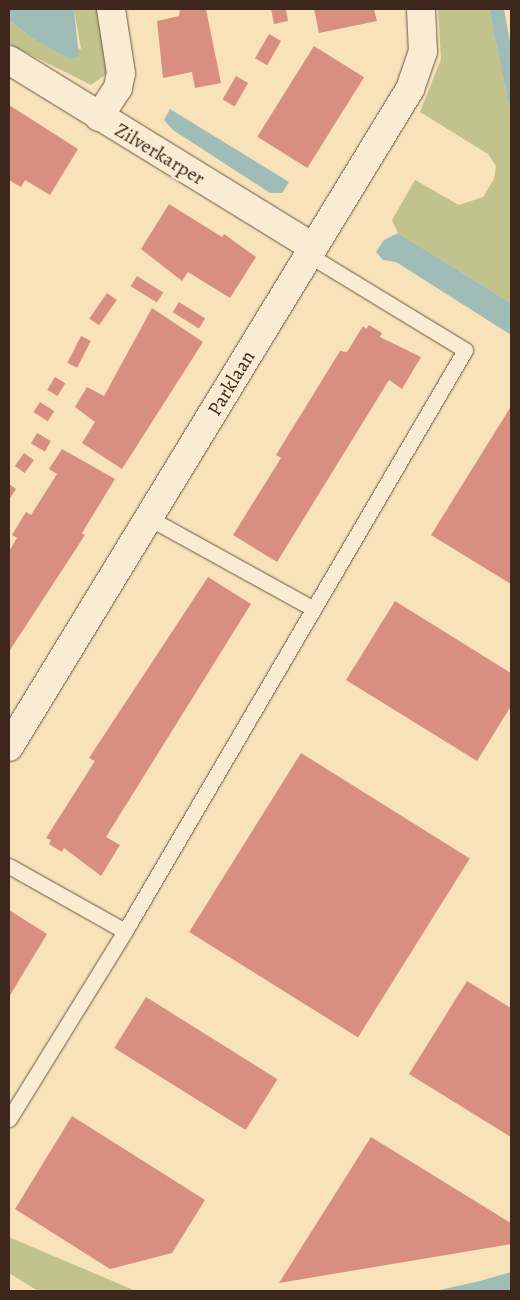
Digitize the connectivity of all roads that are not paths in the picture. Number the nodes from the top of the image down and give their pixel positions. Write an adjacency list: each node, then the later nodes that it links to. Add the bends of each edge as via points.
1 (111, 9): 4 (street, via 122,73 118,88)
2 (421, 9): 5 (street, Parklaan, via 423,52 410,89)
3 (9, 60): 4 (street, Zilverkarper)
4 (99, 117): 5 (street, Zilverkarper)
5 (311, 251): 6 (street, Parklaan); 7 (lane, via 465,350)
6 (149, 518): 7 (lane); 8 (street, Parklaan)
7 (314, 609): 10 (lane)
8 (9, 747)
9 (9, 866): 10 (lane)
10 (125, 931): 11 (lane)
11 (9, 1119)

